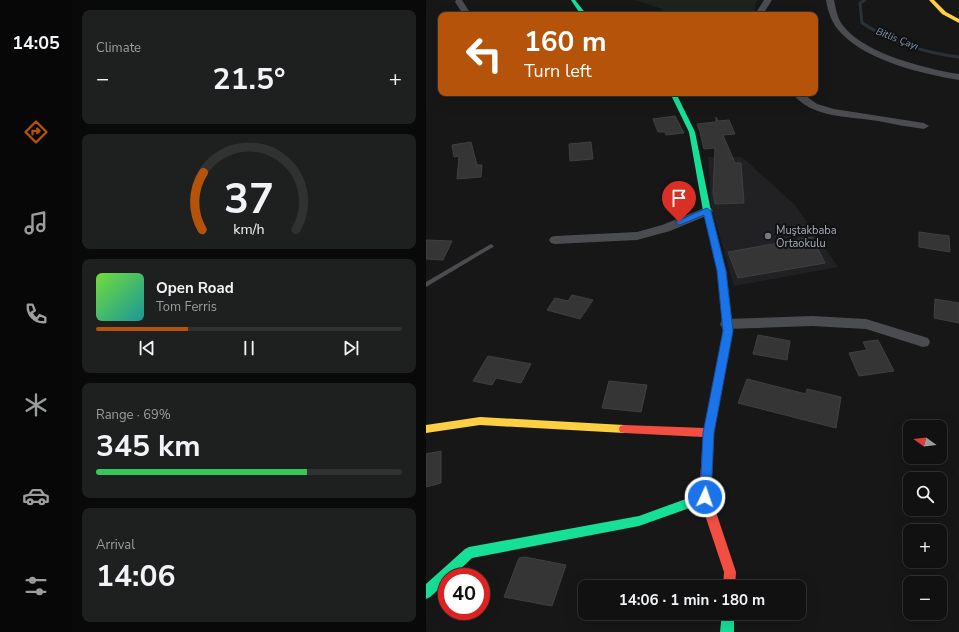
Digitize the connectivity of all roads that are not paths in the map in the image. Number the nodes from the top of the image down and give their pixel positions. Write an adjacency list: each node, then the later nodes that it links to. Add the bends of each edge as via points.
1 (573, 0): 7 (street)
2 (768, 0): 8 (street)
3 (830, 0): 10 (street, via 832,16 843,31 857,43 921,69)
4 (931, 0): 9 (street, via 938,10)
5 (459, 2): 6 (street)
6 (464, 12)
7 (582, 12)
8 (761, 12)
9 (959, 22)
10 (959, 77)
11 (674, 96): 14 (street, via 692,132)
12 (799, 96): 13 (street, via 803,101 833,112)
13 (924, 126)
14 (707, 211): 15 (street, via 666,228 637,236); 18 (street, via 722,271)
15 (555, 240)
16 (490, 246): 17 (lane)
17 (426, 285)
18 (727, 324): 19 (street, via 812,321 866,324); 21 (street, via 728,331)
19 (923, 342)
20 (426, 429): 21 (street, via 480,421)
21 (709, 433): 22 (street)
22 (705, 497): 23 (street, via 730,572); 24 (street, via 639,521 469,554)
23 (729, 580)
24 (426, 593)
25 (728, 620): 26 (street)
26 (727, 632)

